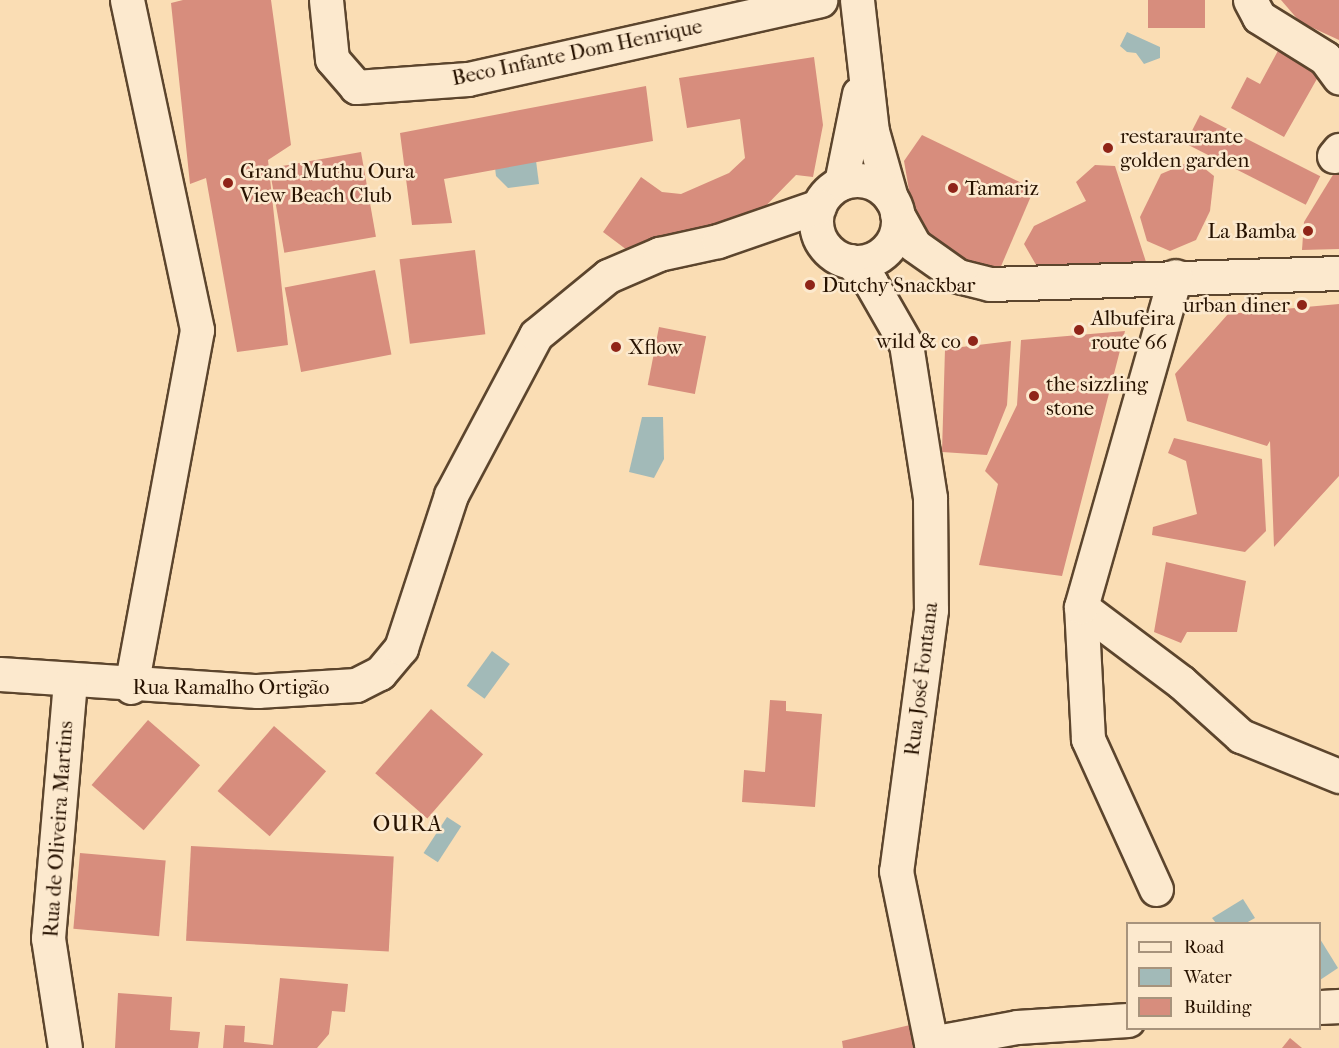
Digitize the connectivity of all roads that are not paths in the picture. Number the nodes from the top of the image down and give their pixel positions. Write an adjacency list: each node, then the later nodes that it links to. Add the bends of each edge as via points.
1 (127, 0): 18 (street, via 196,330)
2 (326, 0): 3 (street, Beco Infante Dom Henrique, via 332,59 356,87 468,79)
3 (820, 0)
4 (857, 0): 6 (street)
5 (1250, 0): 7 (street, via 1259,16 1325,58)
6 (862, 63): 8 (street); 9 (street)
7 (1339, 77)
8 (830, 195): 9 (street, via 868,182); 11 (street, via 816,218 823,243); 18 (street, Rua Ramalho Ortigão, via 718,242 659,254 608,276 536,335 451,495 401,648 380,674 356,685 316,691)
9 (894, 206): 10 (street); 13 (street, via 914,245 969,279 990,284)
10 (887, 249): 11 (street, via 870,259); 14 (street, Rua José Fontana)
11 (850, 261): 14 (street, Rua José Fontana)
12 (1339, 273): 13 (street)
13 (1175, 276): 15 (street)
14 (890, 311): 24 (street, Rua José Fontana, via 906,344 930,498 931,610 896,871)
15 (1081, 607): 19 (street, via 1181,682 1241,736); 20 (street, via 1088,739)
16 (0, 674): 17 (street, Rua Ramalho Ortigão)
17 (70, 682): 18 (street, Rua Ramalho Ortigão); 25 (street, Rua de Oliveira Martins, via 48,938)
18 (131, 687)
19 (1339, 776)
20 (1156, 889)
21 (1339, 1006): 22 (street)
22 (1321, 1007)
23 (1126, 1020): 24 (street, via 1017,1027)
24 (931, 1046)
25 (65, 1048)

